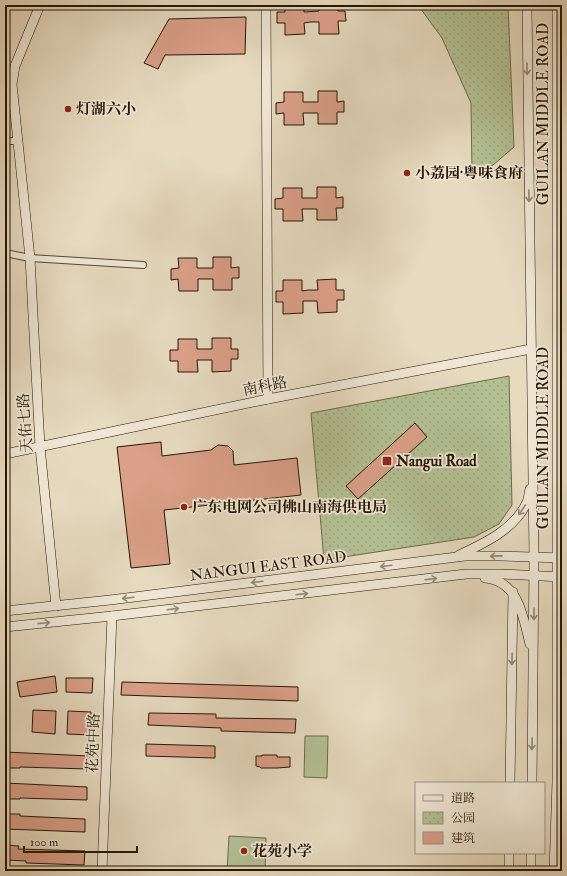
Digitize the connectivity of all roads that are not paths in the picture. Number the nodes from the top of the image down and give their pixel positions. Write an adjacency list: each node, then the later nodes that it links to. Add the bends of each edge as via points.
1 (40, 5): 10 (main road, 天佑七路, via 15,66)
2 (217, 5): 3 (street)
3 (221, 5)
4 (266, 5): 18 (main road)
5 (521, 5): 8 (main road)
6 (527, 5): 8 (main road, GUILAN MIDDLE ROAD)
7 (557, 5): 13 (main road, GUILAN MIDDLE ROAD)
8 (527, 30): 17 (main road, GUILAN MIDDLE ROAD, one-way to 17)
9 (5, 75): 10 (street)
10 (12, 84): 12 (main road, 天佑七路)
11 (5, 141): 12 (street)
12 (18, 142): 15 (main road, 天佑七路)
13 (560, 233): 22 (main road, GUILAN MIDDLE ROAD)
14 (5, 253): 15 (street)
15 (30, 258): 16 (street); 19 (main road, 天佑七路)
16 (143, 265)
17 (531, 349): 18 (main road, 南科路); 21 (main road, GUILAN MIDDLE ROAD)
18 (268, 399): 19 (main road, 南科路)
19 (40, 447): 20 (main road, 南科路); 31 (main road, 天佑七路)
20 (5, 454)
21 (533, 474): 24 (main road, GUILAN MIDDLE ROAD); 25 (main road, one-way to 25, via 528,501 515,520 492,540)
22 (558, 506): 23 (main road); 26 (main road, GUILAN MIDDLE ROAD)
23 (562, 515)
24 (534, 557): 25 (main road, NANGUI EAST ROAD, one-way to 25); 26 (main road, NANGUI EAST ROAD); 28 (main road, GUILAN MIDDLE ROAD)
25 (452, 558): 31 (main road, NANGUI EAST ROAD, one-way to 31)
26 (560, 558): 29 (main road, GUILAN MIDDLE ROAD)
27 (460, 575): 28 (main road, NANGUI EAST ROAD); 30 (main road, via 494,579); 34 (main road, NANGUI EAST ROAD, one-way to 27)
28 (534, 575): 29 (main road, NANGUI EAST ROAD); 37 (main road, GUILAN MIDDLE ROAD, one-way to 37)
29 (560, 577): 35 (main road, GUILAN MIDDLE ROAD)
30 (513, 592): 37 (main road, via 521,609); 39 (main road, one-way to 39)
31 (56, 606): 33 (main road, NANGUI EAST ROAD)
32 (562, 607): 35 (main road)
33 (5, 611)
34 (112, 616): 36 (main road, NANGUI EAST ROAD, one-way to 34); 45 (main road, 花苑中路)
35 (557, 623): 38 (main road, GUILAN MIDDLE ROAD)
36 (5, 627)
37 (533, 657): 40 (main road, GUILAN MIDDLE ROAD, one-way to 40)
38 (557, 774): 41 (main road); 48 (main road, GUILAN MIDDLE ROAD)
39 (510, 782)
40 (532, 782)
41 (562, 782)
42 (509, 854): 46 (main road)
43 (531, 854): 47 (main road)
44 (562, 865): 48 (main road)
45 (102, 871)
46 (509, 871)
47 (531, 871)
48 (556, 871)

